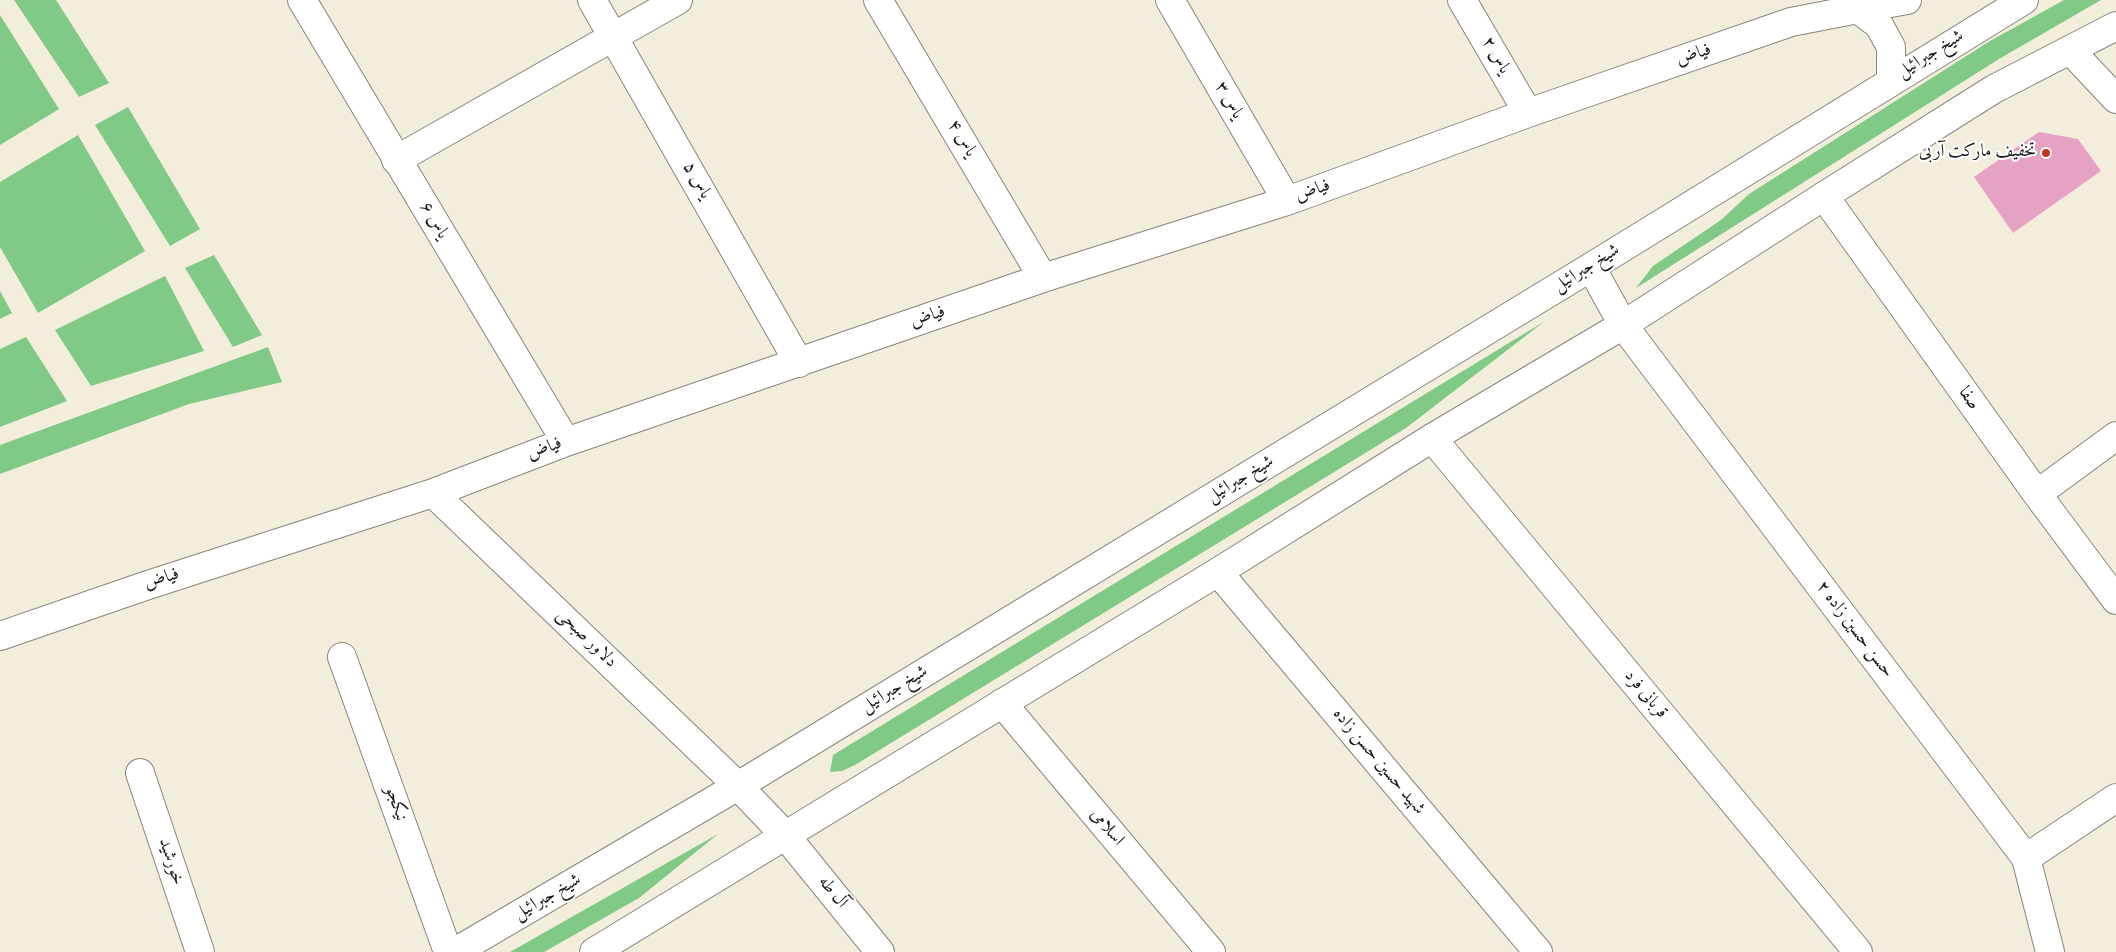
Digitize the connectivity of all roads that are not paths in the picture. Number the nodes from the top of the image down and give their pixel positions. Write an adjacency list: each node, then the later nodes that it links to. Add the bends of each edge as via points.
1 (302, 0): 16 (street, یاس ۶)
2 (592, 0): 11 (street, یاس ۵)
3 (678, 0): 11 (street)
4 (878, 0): 20 (street, یاس ۴)
5 (1170, 0): 18 (street, یاس ۳)
6 (1462, 0): 15 (street, یاس ۲)
7 (1907, 0): 9 (street, فیاض)
8 (2024, 0): 13 (street, شیخ جبرائیل)
9 (1850, 5): 13 (street, via 1879,25 1890,47); 15 (street, فیاض, via 1791,22)
10 (2116, 26): 12 (street)
11 (613, 36): 16 (street); 22 (street, یاس ۵)
12 (2070, 50): 14 (street); 17 (street, via 1994,90)
13 (1891, 80): 19 (street, شیخ جبرائیل)
14 (2116, 99)
15 (1528, 113): 18 (street, فیاض)
16 (396, 160): 25 (street, یاس ۶)
17 (1824, 196): 21 (street); 27 (street, صفا)
18 (1287, 201): 20 (street, فیاض)
19 (1591, 267): 21 (street, حسن حسین زاده ۲); 34 (street, شیخ جبرائیل)
20 (1043, 278): 22 (street, فیاض)
21 (1623, 325): 24 (street); 37 (street, حسن حسین زاده ۲)
22 (800, 363): 25 (street, فیاض)
23 (2116, 436): 27 (street)
24 (1432, 438): 28 (street); 45 (street, قربانی فرد)
25 (566, 442): 26 (street, فیاض)
26 (433, 493): 30 (street, فیاض); 34 (street, دلاور صبحی)
27 (2037, 494): 29 (street, صفا)
28 (1218, 572): 32 (street); 44 (street, شهید حسین حسن زاده)
29 (2116, 600)
30 (0, 636)
31 (342, 657): 40 (street, نیکجو)
32 (1002, 703): 36 (street); 43 (street, اسلامی)
33 (140, 773): 39 (street, خورشید)
34 (738, 786): 36 (street, دلاور صبحی); 41 (street, شیخ جبرائیل)
35 (2116, 798): 37 (street)
36 (785, 835): 38 (street); 42 (street, آل طه)
37 (2026, 858): 46 (street, حسن حسین زاده ۲)
38 (609, 948)
39 (200, 952)
40 (448, 952)
41 (455, 952)
42 (880, 952)
43 (1211, 952)
44 (1538, 952)
45 (1858, 952)
46 (2050, 952)

